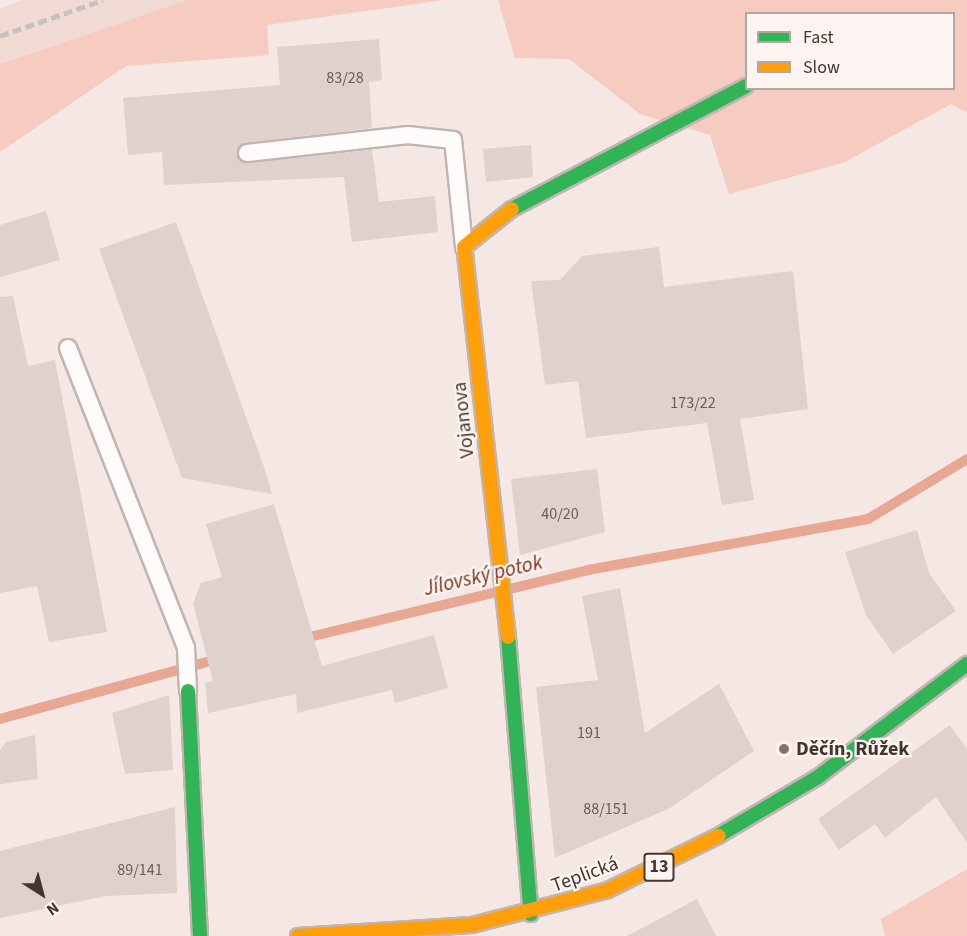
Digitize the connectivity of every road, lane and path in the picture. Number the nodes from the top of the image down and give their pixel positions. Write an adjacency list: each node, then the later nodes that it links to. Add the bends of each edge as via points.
1 (745, 87): 3 (street, via 508,211)
2 (248, 153): 3 (lane, via 408,135 453,140)
3 (464, 247): 7 (street, Vojanova, via 507,621)
4 (69, 348): 6 (lane, via 186,648)
5 (967, 664): 7 (street, Teplická / 13, via 818,777 743,824 608,890)
6 (188, 691): 8 (street)
7 (531, 914): 9 (street, Teplická / 13, via 472,925)
8 (200, 936)
9 (298, 936)

